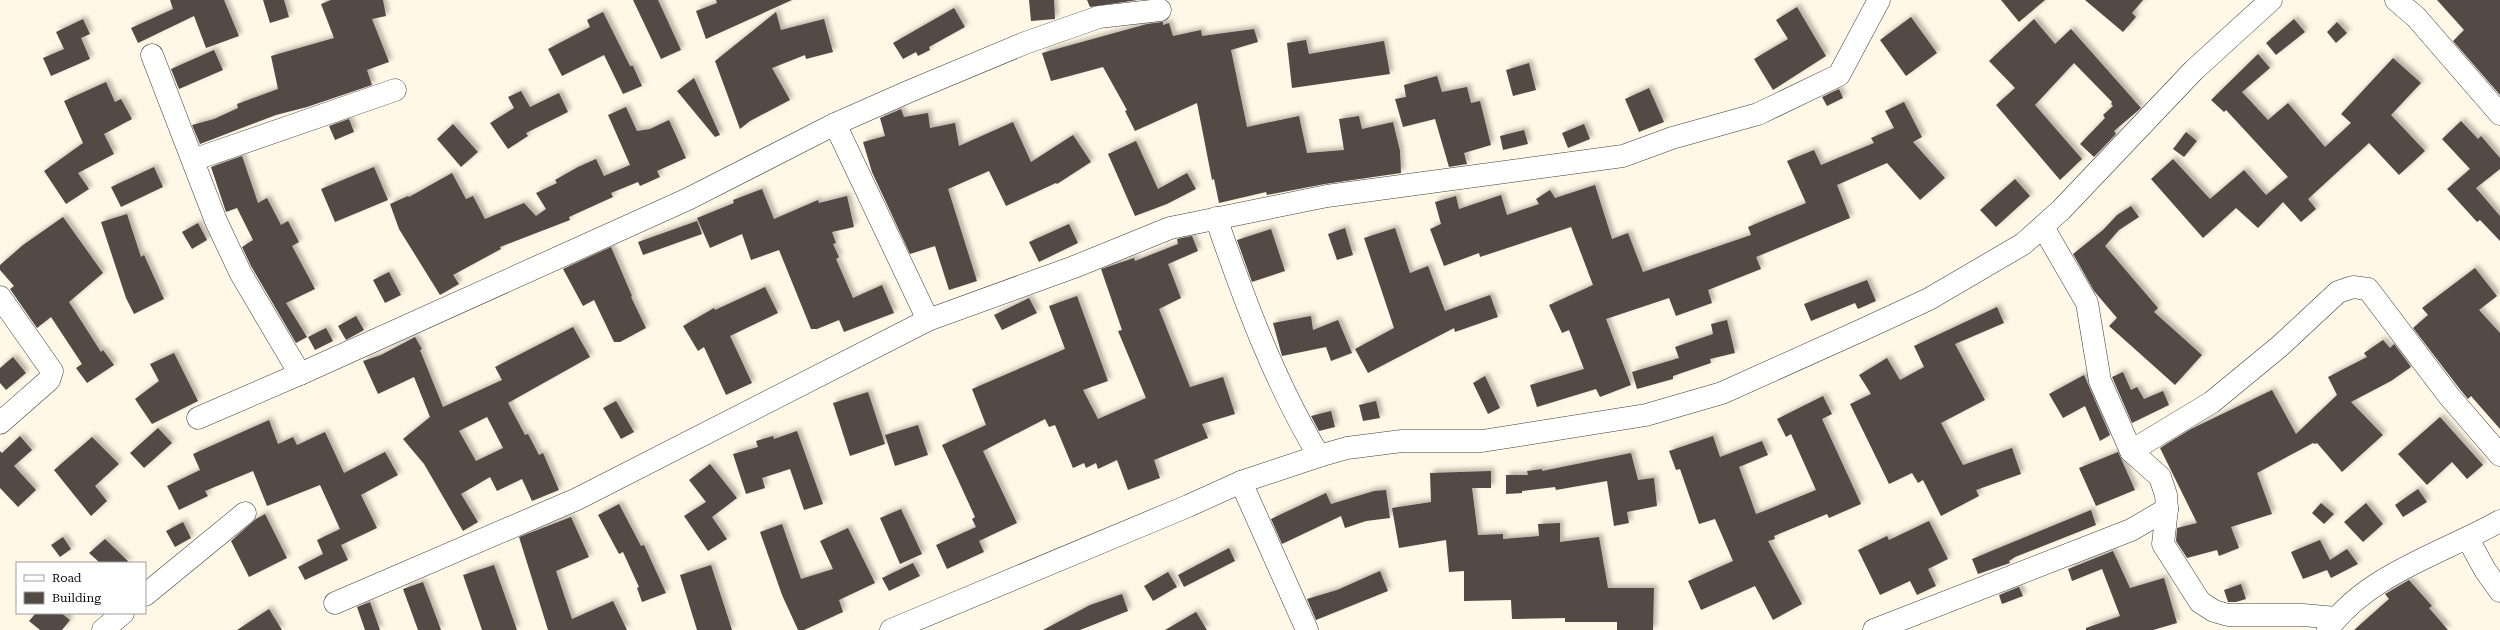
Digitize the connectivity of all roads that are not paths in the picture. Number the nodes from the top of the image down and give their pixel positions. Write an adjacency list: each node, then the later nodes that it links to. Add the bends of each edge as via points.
1 (1880, 0): 10 (street, via 1840,75 1758,114 1672,138 1623,156 1327,196)
2 (2271, 0): 11 (street, via 2194,70)
3 (2396, 0): 7 (street, via 2416,17)
4 (1160, 10): 8 (street, via 1099,17 1024,43)
5 (152, 55): 9 (street)
6 (395, 90): 9 (street)
7 (2500, 114)
8 (836, 124): 13 (street); 14 (street, via 688,199)
9 (193, 160): 14 (street, via 216,221 241,274)
10 (1216, 218): 13 (street, via 1170,228 1074,267); 19 (street, via 1243,297 1290,407)
11 (2043, 227): 17 (street, via 2086,303 2100,381); 19 (street, via 2023,244 1929,299 1722,393 1646,415 1560,429 1482,441 1402,441 1347,448)
12 (0, 296): 16 (street, via 52,371 49,380)
13 (928, 320): 27 (street, via 577,499)
14 (300, 374): 15 (street)
15 (198, 418)
16 (0, 423)
17 (2131, 451): 18 (street, via 2212,402 2280,346 2338,292 2353,287 2368,289 2449,396); 21 (street, via 2160,477 2166,495)
18 (2500, 455)
19 (1319, 456): 20 (street)
20 (1241, 482): 32 (street); 33 (street)
21 (2167, 509): 29 (street, via 2163,544 2200,602 2214,611 2228,615); 34 (street, via 2132,530)
22 (245, 512): 26 (street)
23 (2500, 520): 24 (street)
24 (2468, 539): 25 (street); 30 (street, via 2418,561 2370,590)
25 (2500, 591)
26 (146, 594)
27 (335, 603)
28 (122, 614): 31 (street)
29 (2305, 622): 30 (street)
30 (2331, 624)
31 (103, 630)
32 (891, 630)
33 (1307, 630)
34 (1874, 630)

